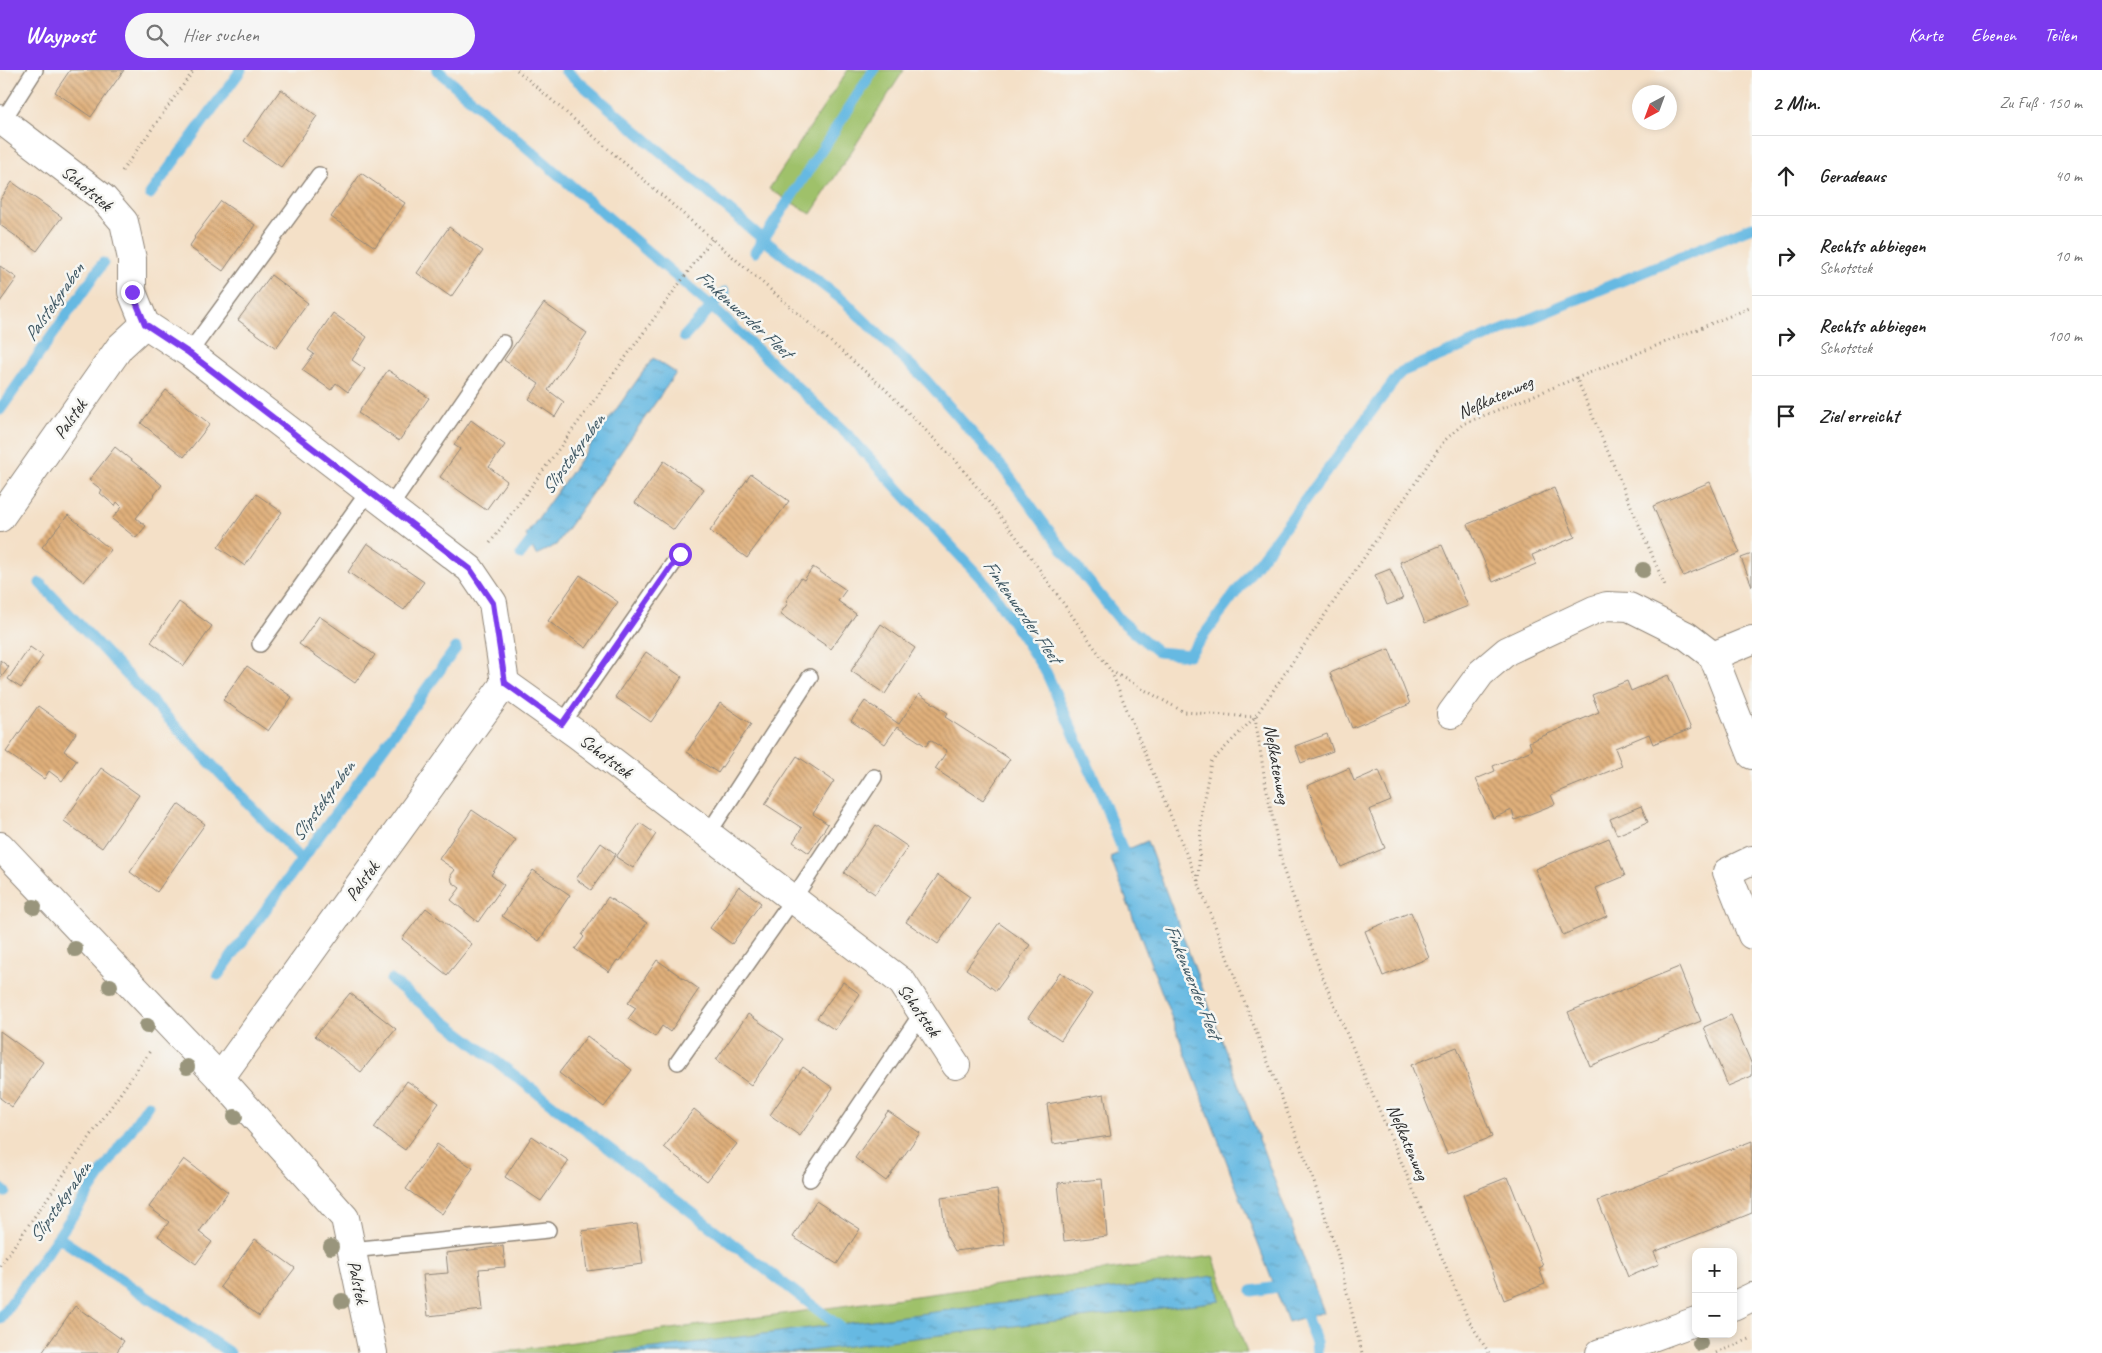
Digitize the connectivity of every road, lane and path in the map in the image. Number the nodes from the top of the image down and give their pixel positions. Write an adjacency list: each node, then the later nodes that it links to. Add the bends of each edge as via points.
1 (36, 70): 4 (lane)
2 (194, 70): 6 (path)
3 (517, 70): 7 (path)
4 (1, 122): 6 (street, Schotstek)
5 (319, 175): 11 (lane)
6 (102, 198): 9 (street, Schotstek, via 124,222 132,259 132,292)
7 (712, 239): 17 (path); 22 (path, via 884,388 957,462 1018,539)
8 (1752, 307): 12 (path, Neßkatenweg)
9 (145, 324): 11 (street); 15 (street, Palstek, via 120,348)
10 (503, 343): 14 (lane)
11 (189, 353): 13 (street)
12 (1576, 378): 18 (path); 26 (path, Neßkatenweg, via 1463,424 1444,441)
13 (369, 491): 14 (street); 20 (lane)
14 (390, 507): 17 (street)
15 (0, 518)
16 (680, 554): 27 (lane)
17 (470, 569): 24 (street, via 493,603)
18 (1687, 636): 21 (street); 25 (street, via 1630,607 1608,606 1594,610 1507,651 1481,673)
19 (1752, 640): 21 (street)
20 (260, 644)
21 (1712, 656): 28 (street)
22 (1111, 671): 26 (path, via 1184,712); 33 (path)
23 (810, 676): 30 (lane)
24 (505, 683): 27 (street, Schotstek); 40 (street, Palstek)
25 (1451, 714)
26 (1255, 716): 33 (path, via 1211,762 1202,808); 51 (path, Neßkatenweg, via 1282,869 1323,978 1469,1321)
27 (562, 724): 30 (street, Schotstek)
28 (1752, 755)
29 (874, 777): 34 (lane)
30 (708, 834): 34 (street, Schotstek)
31 (0, 846): 37 (street, Palstek)
32 (1752, 860): 35 (street, via 1727,872)
33 (1198, 882): 50 (path, via 1311,1173 1337,1252)
34 (793, 899): 36 (street, Schotstek, via 902,982); 38 (lane)
35 (1752, 934)
36 (922, 1013): 39 (street, Schotstek); 41 (lane)
37 (168, 1025): 40 (street, Palstek); 44 (path)
38 (678, 1062)
39 (956, 1065)
40 (220, 1078): 43 (street, Palstek, via 345,1218)
41 (810, 1180)
42 (548, 1230): 43 (lane)
43 (351, 1250): 49 (street, Palstek)
44 (0, 1266)
45 (1752, 1297): 46 (street)
46 (1737, 1304)
47 (1692, 1323): 52 (street)
48 (1752, 1338): 53 (path)
49 (373, 1353)
50 (1362, 1353)
51 (1489, 1353)
52 (1600, 1353)
53 (1716, 1353)

